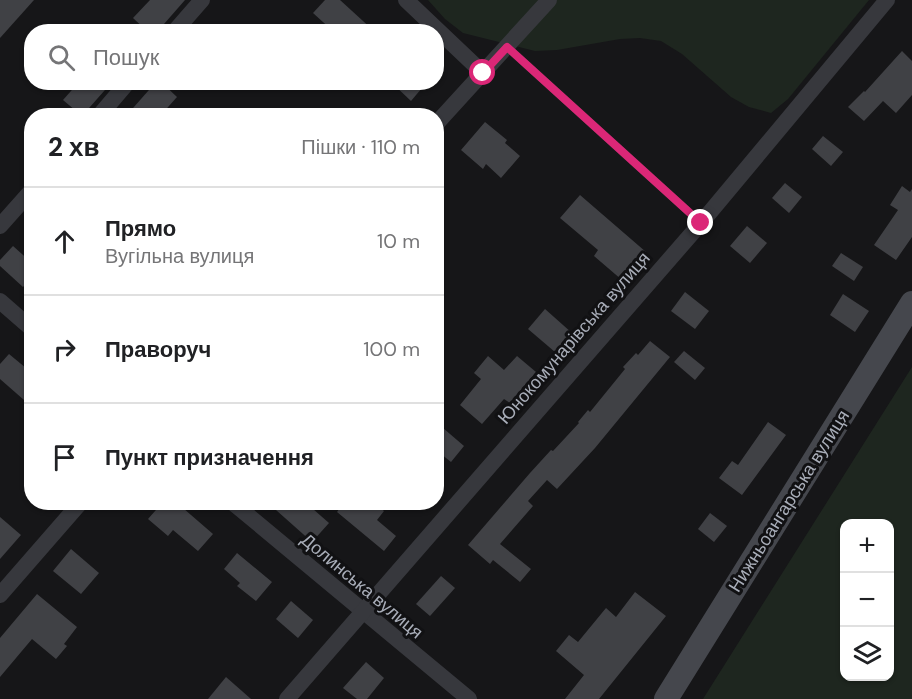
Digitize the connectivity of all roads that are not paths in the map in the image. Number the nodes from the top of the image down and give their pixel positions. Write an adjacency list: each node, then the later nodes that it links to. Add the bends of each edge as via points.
1 (202, 0): 5 (street)
2 (405, 0): 6 (street)
3 (549, 0): 8 (street)
4 (887, 0): 14 (street, Юнокомунарівська вулиця)
5 (181, 24)
6 (431, 24)
7 (444, 36): 9 (street)
8 (507, 47): 9 (street); 14 (lane)
9 (483, 73): 12 (street)
10 (121, 90): 11 (street)
11 (106, 108)
12 (444, 115)
13 (24, 199): 15 (street)
14 (701, 223): 22 (street, Юнокомунарівська вулиця)
15 (0, 226)
16 (0, 301): 18 (street)
17 (912, 303): 25 (street, Нижньоангарська вулиця)
18 (24, 322)
19 (74, 510): 21 (street)
20 (241, 510): 22 (street, Долинська вулиця)
21 (0, 595)
22 (362, 612): 23 (street, Юнокомунарівська вулиця); 24 (street, Долинська вулиця)
23 (286, 699)
24 (469, 699)
25 (666, 699)

